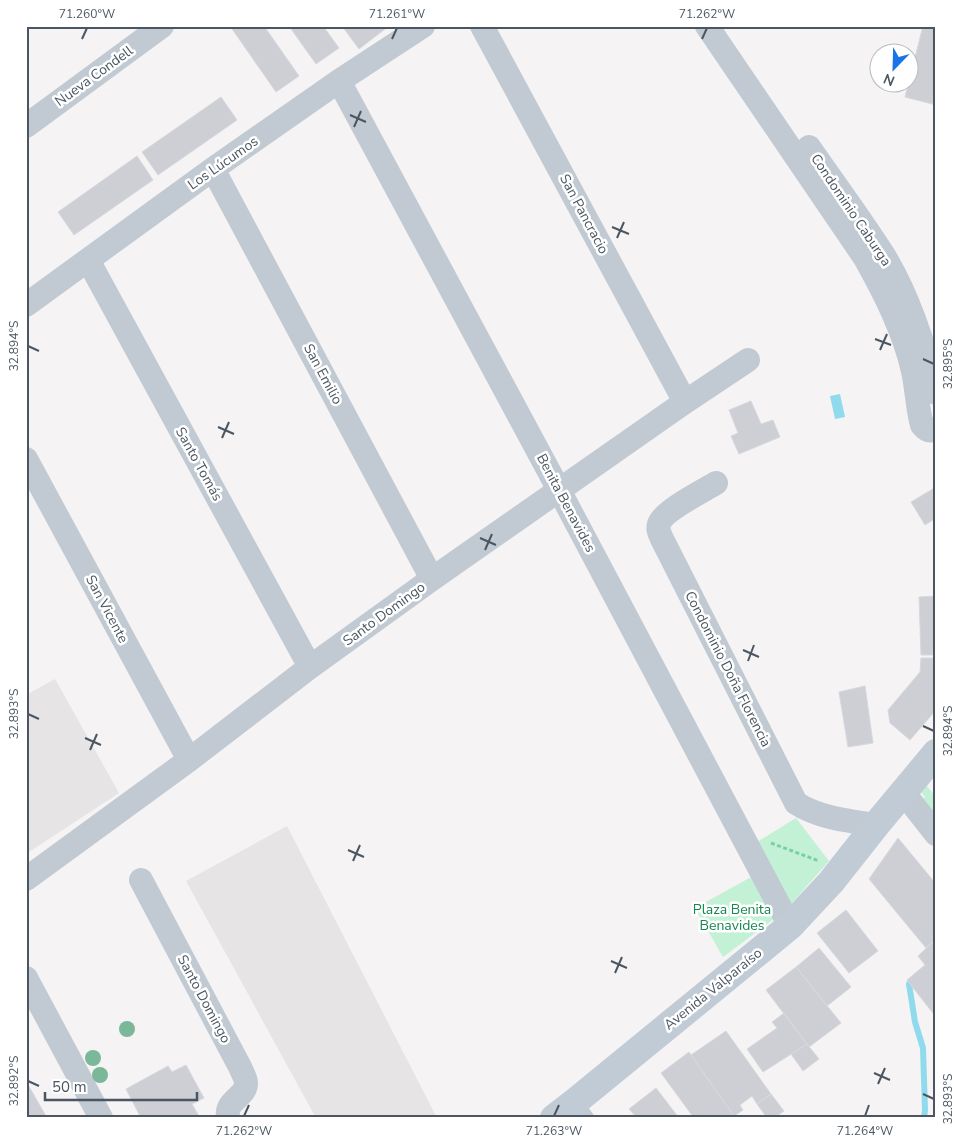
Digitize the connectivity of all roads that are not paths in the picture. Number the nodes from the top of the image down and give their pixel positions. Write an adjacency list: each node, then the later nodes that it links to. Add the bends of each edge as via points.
1 (162, 26): 6 (street, Nueva Condell)
2 (423, 26): 5 (street, Los Lúcumos)
3 (482, 26): 13 (street, San Pancracio)
4 (719, 31): 11 (street, Condominio Caburga, via 799,147 864,258 888,282 893,314 906,347)
5 (339, 81): 7 (street, Los Lúcumos); 17 (street, Benita Benavides)
6 (29, 119)
7 (213, 169): 8 (street, Los Lúcumos); 18 (street, San Emilio)
8 (88, 260): 9 (street, Los Lúcumos); 19 (street, Santo Tomás)
9 (26, 304)
10 (748, 360): 13 (street, Santo Domingo)
11 (922, 370): 12 (street, Condominio Caburga); 14 (street, Condominio Caburga, via 922,425 927,430)
12 (936, 392)
13 (685, 402): 17 (street, Santo Domingo)
14 (936, 429)
15 (26, 458): 20 (street, San Vicente)
16 (716, 483): 23 (street, Condominio Doña Florencia, via 663,517 658,530 662,539 796,803 824,815)
17 (559, 490): 18 (street, Santo Domingo); 27 (street, Benita Benavides)
18 (432, 579): 19 (street, Santo Domingo)
19 (310, 667): 20 (street, Santo Domingo)
20 (189, 760): 25 (street, Santo Domingo)
21 (932, 766): 22 (main road, Avenida Valparaíso)
22 (903, 792): 23 (main road, Avenida Valparaíso); 24 (street)
23 (876, 825): 27 (main road, Avenida Valparaíso, via 831,882)
24 (936, 834)
25 (26, 879)
26 (141, 880): 31 (street, Santo Domingo, via 246,1083 242,1093 230,1104)
27 (790, 926): 29 (main road, Avenida Valparaíso)
28 (26, 978): 30 (street)
29 (583, 1109): 32 (main road, Avenida Valparaíso)
30 (101, 1118)
31 (228, 1118)
32 (554, 1118)

